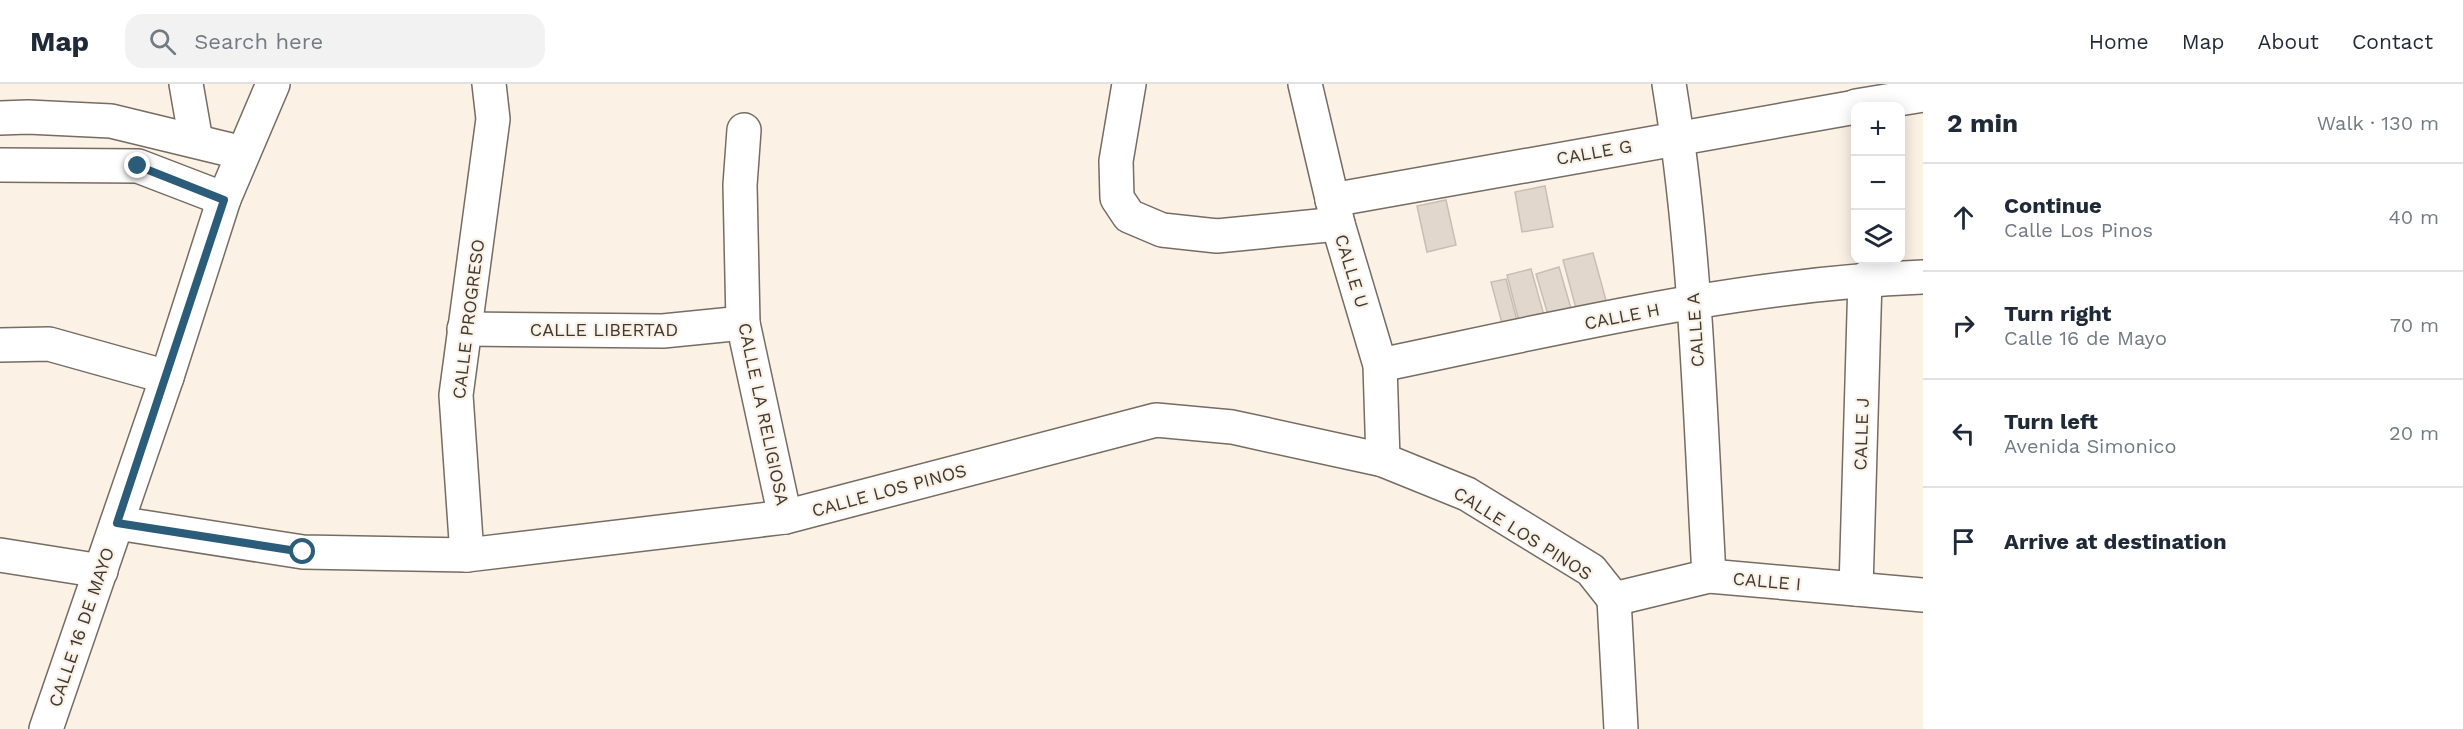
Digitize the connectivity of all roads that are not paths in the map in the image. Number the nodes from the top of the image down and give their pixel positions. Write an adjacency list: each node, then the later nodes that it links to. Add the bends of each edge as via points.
1 (186, 84): 13 (street)
2 (273, 84): 14 (street, CALLE 16 DE MAYO)
3 (489, 84): 22 (street, CALLE PROGRESO, via 493,119)
4 (1129, 84): 17 (street, CALLE G, via 1116,161 1117,198 1129,216 1162,230 1217,236)
5 (1305, 84): 17 (street, CALLE U)
6 (1669, 84): 12 (street, CALLE A)
7 (1923, 95): 8 (street, CALLE G)
8 (1884, 102)
9 (1851, 108): 12 (street, CALLE G)
10 (0, 118): 13 (street, via 111,121)
11 (744, 130): 21 (street, CALLE LA RELIGIOSA, via 740,185)
12 (1678, 136): 17 (street, CALLE G); 20 (street, CALLE A)
13 (196, 141): 14 (street)
14 (243, 153): 16 (street, CALLE 16 DE MAYO)
15 (0, 165): 16 (street, via 138,166)
16 (224, 200): 25 (street, CALLE 16 DE MAYO)
17 (1335, 212): 24 (street, CALLE U)
18 (1923, 277): 19 (street, CALLE H)
19 (1865, 279): 20 (street, CALLE H); 33 (street, CALLE J)
20 (1693, 301): 24 (street, CALLE H); 32 (street, CALLE A)
21 (743, 323): 22 (street, CALLE LIBERTAD, via 663,331); 27 (street, CALLE LA RELIGIOSA)
22 (465, 329): 30 (street, CALLE PROGRESO, via 456,395)
23 (0, 345): 25 (street, via 49,344)
24 (1380, 364): 26 (street, CALLE U)
25 (167, 377): 28 (street, CALLE 16 DE MAYO)
26 (1383, 460): 27 (street, CALLE LOS PINOS, via 1233,427 1156,420); 35 (street, CALLE LOS PINOS, via 1467,494 1591,570)
27 (785, 517): 30 (street, CALLE LOS PINOS)
28 (117, 523): 30 (street, CALLE LOS PINOS, via 303,552); 31 (street, CALLE 16 DE MAYO)
29 (0, 555): 31 (street)
30 (467, 555)
31 (101, 571): 36 (street, CALLE 16 DE MAYO)
32 (1709, 576): 33 (street, CALLE I); 35 (street, CALLE I)
33 (1856, 589): 34 (street, CALLE I)
34 (1923, 595)
35 (1614, 599): 37 (street)
36 (46, 729)
37 (1621, 729)

